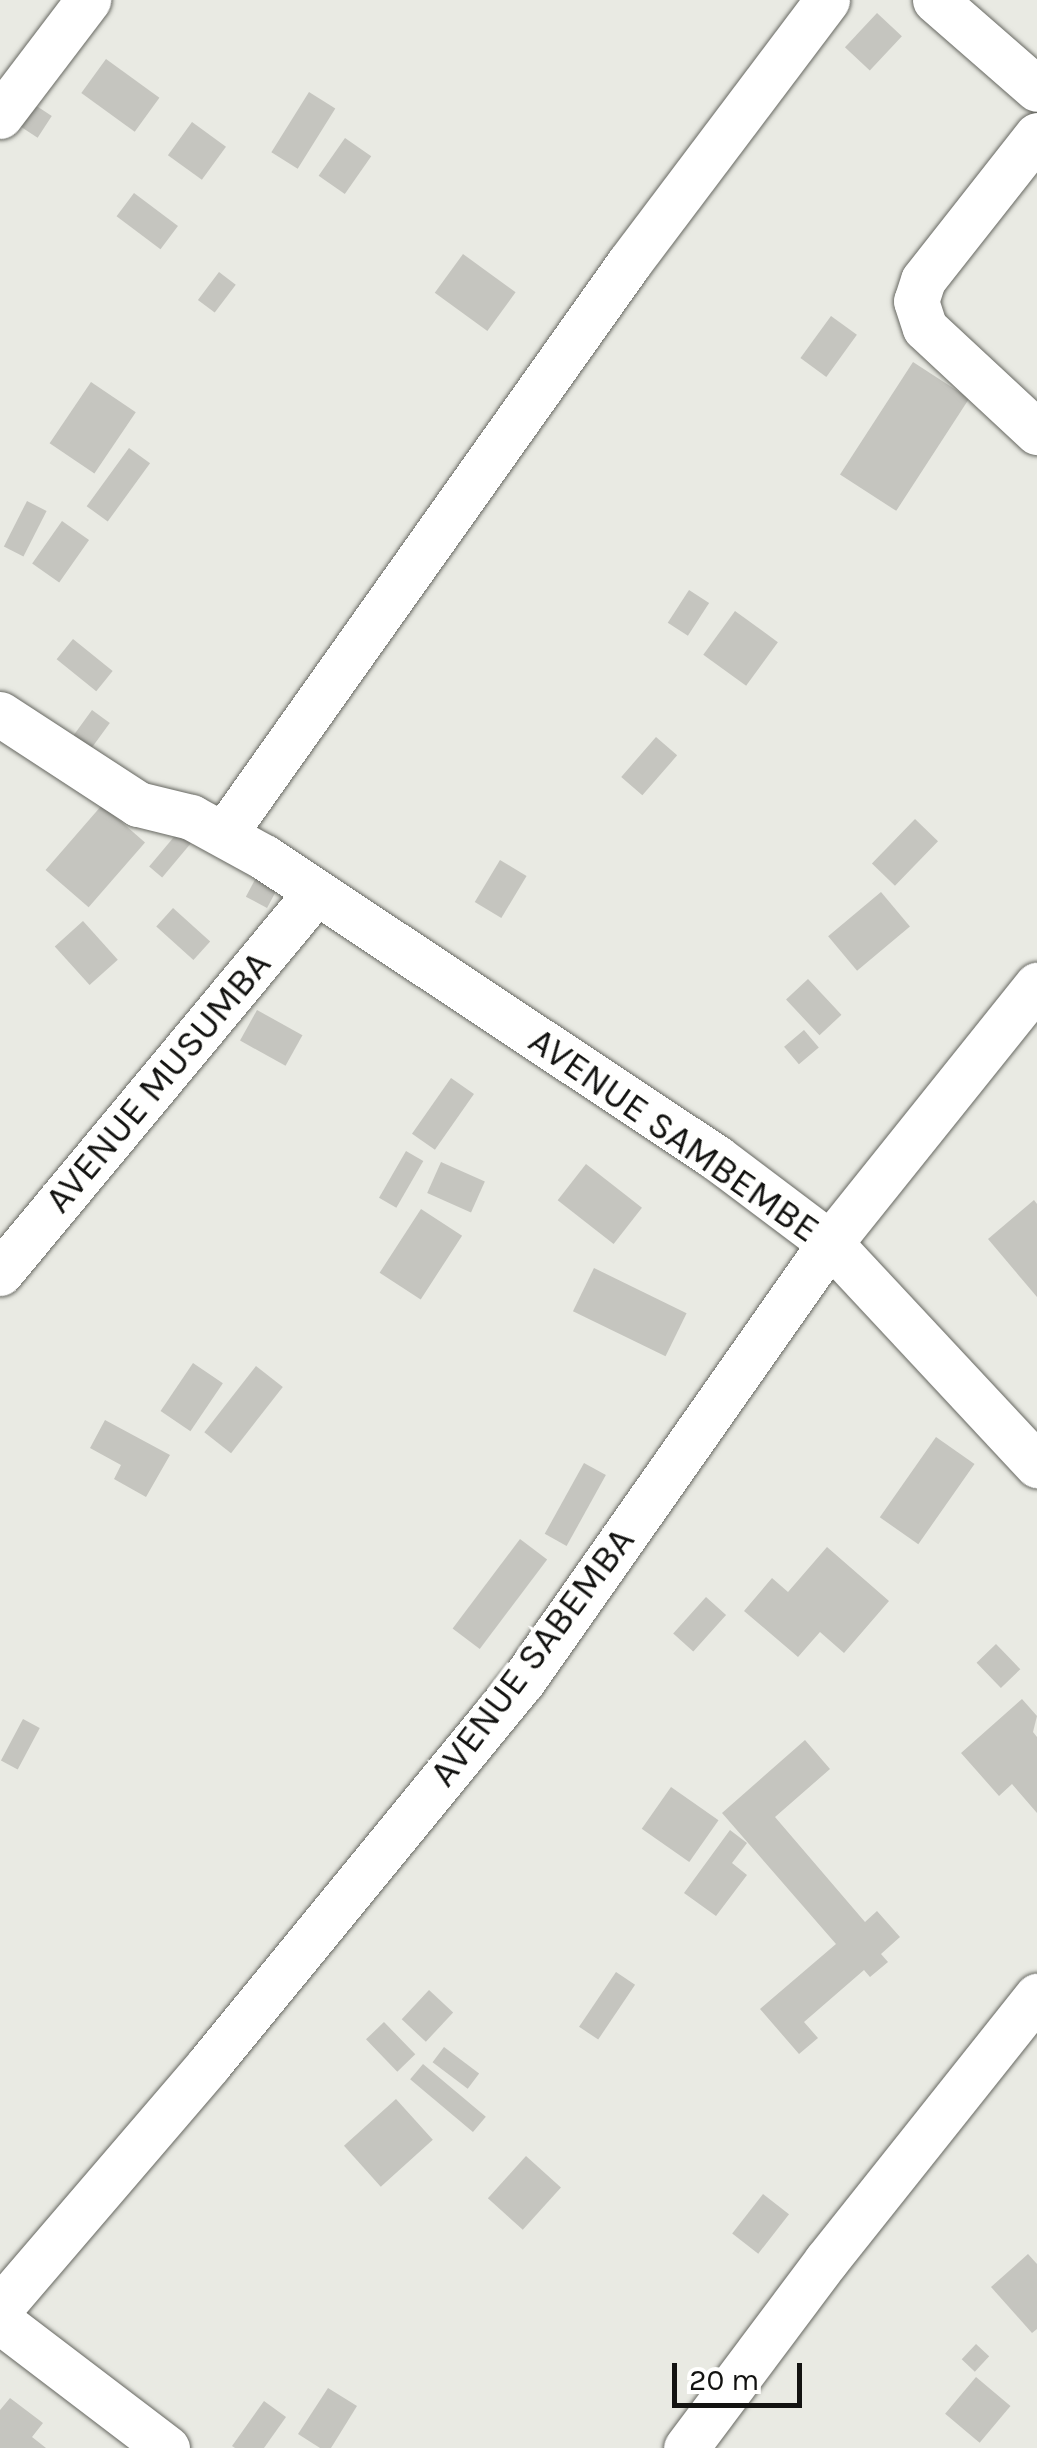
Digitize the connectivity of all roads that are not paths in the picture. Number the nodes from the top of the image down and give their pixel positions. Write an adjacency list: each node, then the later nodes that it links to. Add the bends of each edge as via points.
1 (88, 0): 5 (street)
2 (827, 0): 9 (street, via 628,263)
3 (935, 0): 4 (street)
4 (1037, 89)
5 (0, 116)
6 (1037, 136): 7 (street, via 923,280 916,301 924,328)
7 (1037, 432)
8 (0, 714): 9 (street, AVENUE SAMBEMBE, via 138,804 191,817)
9 (224, 834): 10 (street, AVENUE SAMBEMBE)
10 (316, 892): 12 (street, AVENUE SAMBEMBE, via 717,1158); 13 (street, AVENUE MUSUMBA)
11 (1037, 985): 12 (street, AVENUE SABEMBA)
12 (830, 1243): 14 (street, AVENUE SAMBEMBE); 16 (street, AVENUE SABEMBA, via 522,1682)
13 (0, 1273)
14 (1037, 1464)
15 (1037, 1996): 19 (street)
16 (0, 2308)
17 (0, 2320): 18 (street)
18 (168, 2448)
19 (686, 2448)

